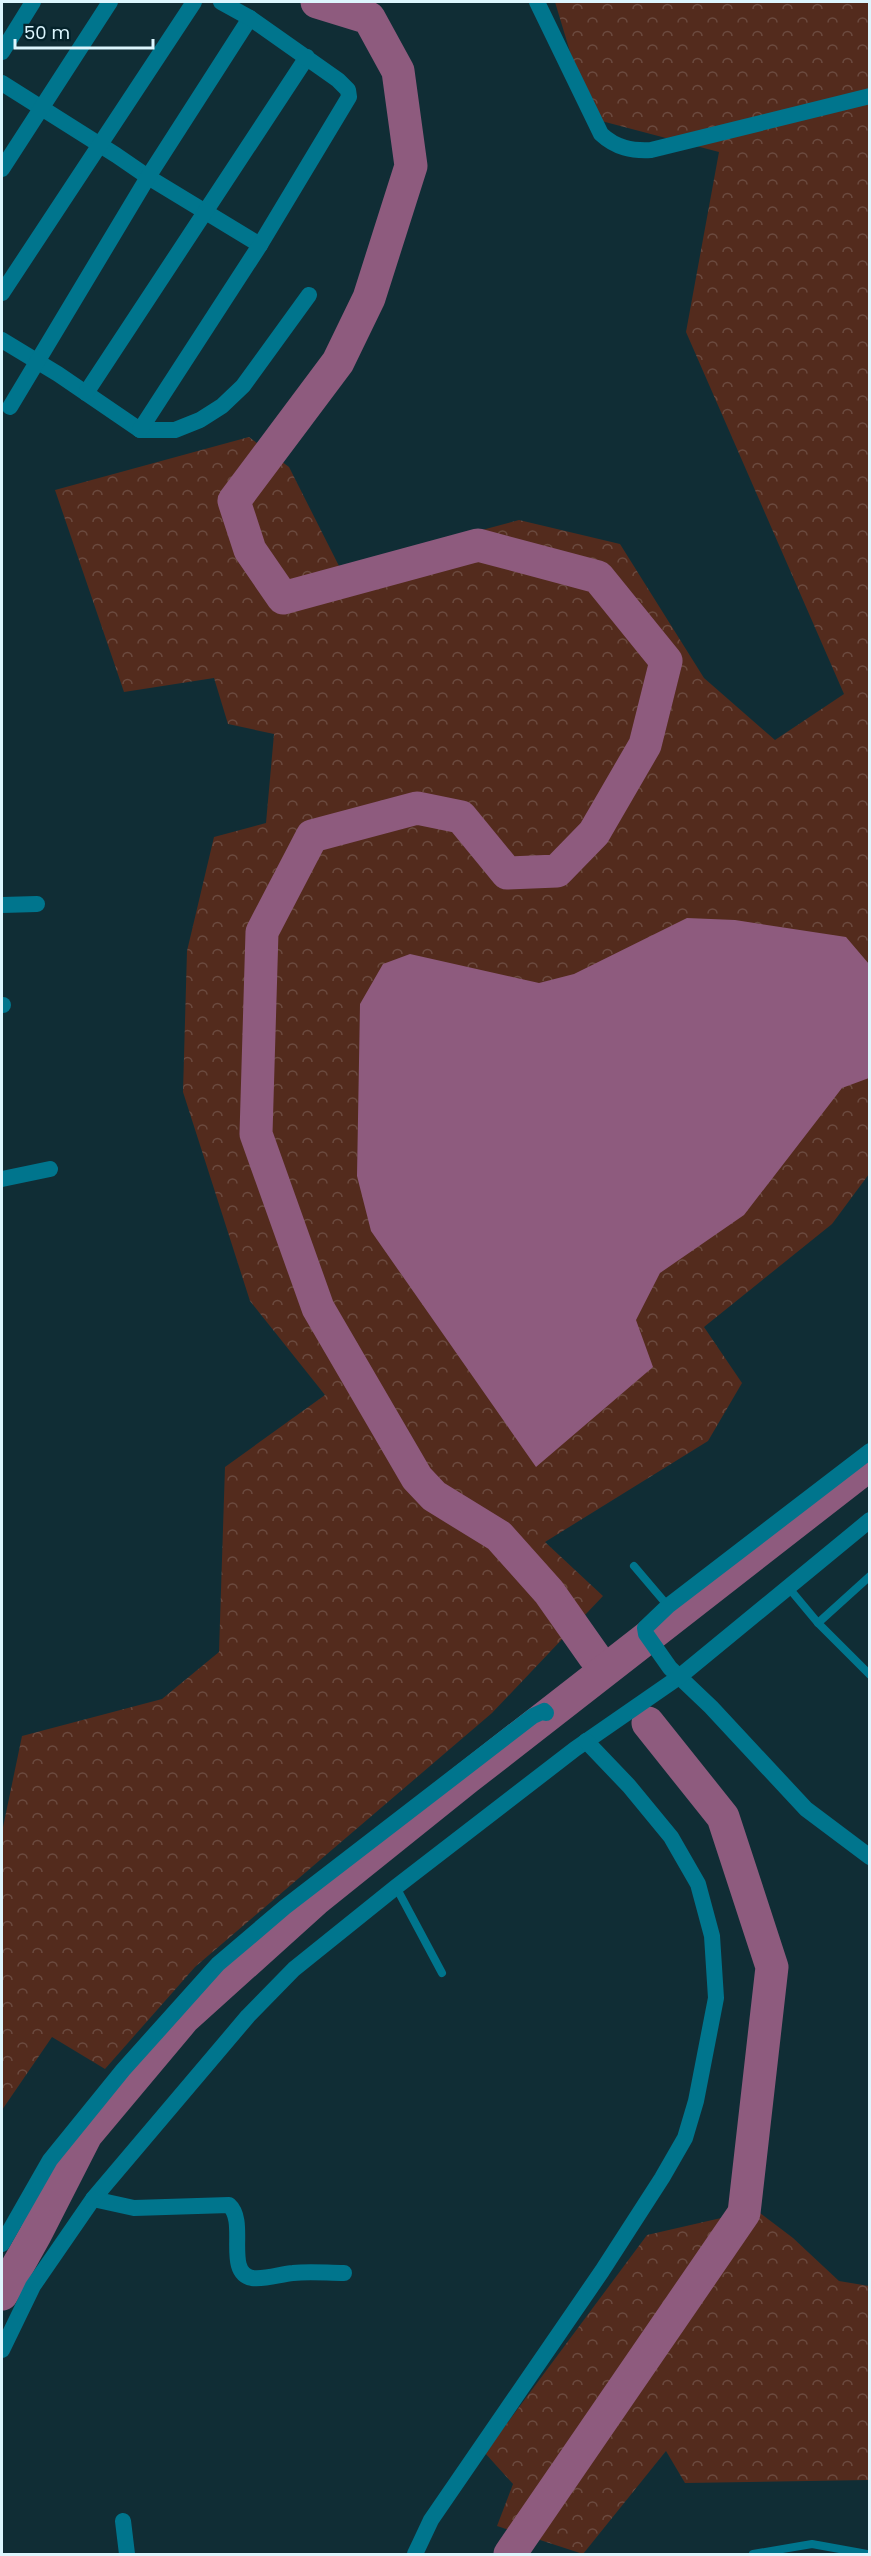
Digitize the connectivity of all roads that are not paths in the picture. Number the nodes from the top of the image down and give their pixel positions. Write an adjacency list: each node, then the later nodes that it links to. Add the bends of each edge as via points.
1 (33, 2): 7 (street)
2 (110, 2): 11 (street)
3 (194, 2): 12 (street)
4 (221, 2): 6 (street)
5 (537, 2): 10 (street, via 601,134 631,151 651,150)
6 (250, 18): 8 (street); 14 (street)
7 (2, 52)
8 (307, 57): 15 (street); 16 (street, via 344,85 350,97)
9 (2, 83): 11 (street)
10 (870, 96)
11 (41, 107): 12 (street); 13 (street)
12 (99, 144): 14 (street); 17 (street)
13 (2, 169)
14 (148, 177): 15 (street); 20 (street)
15 (206, 212): 16 (street); 21 (street)
16 (260, 245): 23 (street)
17 (2, 293)
18 (309, 295): 23 (street, via 243,386 222,406 175,430)
19 (2, 340): 20 (street)
20 (35, 360): 21 (street); 22 (street)
21 (86, 393): 23 (street)
22 (10, 406)
23 (140, 430)
24 (37, 904): 25 (street)
25 (2, 905)
26 (50, 1169): 27 (street)
27 (2, 1179)
28 (870, 1451): 33 (street)
29 (870, 1520): 32 (street)
30 (634, 1566): 33 (lane)
31 (870, 1576): 34 (lane)
32 (788, 1587): 34 (lane); 35 (street)
33 (668, 1606): 35 (street, via 645,1629)
34 (818, 1623): 36 (lane)
35 (674, 1672): 38 (street, via 665,1687); 39 (street, via 806,1809)
36 (870, 1675)
37 (546, 1713): 43 (street, via 533,1716 285,1907 218,1964 123,2070 50,2160)
38 (592, 1737): 40 (street); 48 (street, via 671,1837 698,1884 712,1936 716,1998 696,2101 685,2138 662,2178 431,2520)
39 (870, 1857)
40 (396, 1887): 41 (lane); 42 (street, via 294,1969 255,2008)
41 (442, 1973)
42 (93, 2199): 44 (street, via 134,2208 229,2205 236,2213 238,2268 245,2275 254,2278 296,2272); 45 (street, via 33,2286)
43 (2, 2244)
44 (344, 2273)
45 (2, 2350)
46 (123, 2521): 47 (street)
47 (127, 2554)
48 (415, 2554)
49 (753, 2554): 50 (lane, via 812,2544)
50 (867, 2554)

